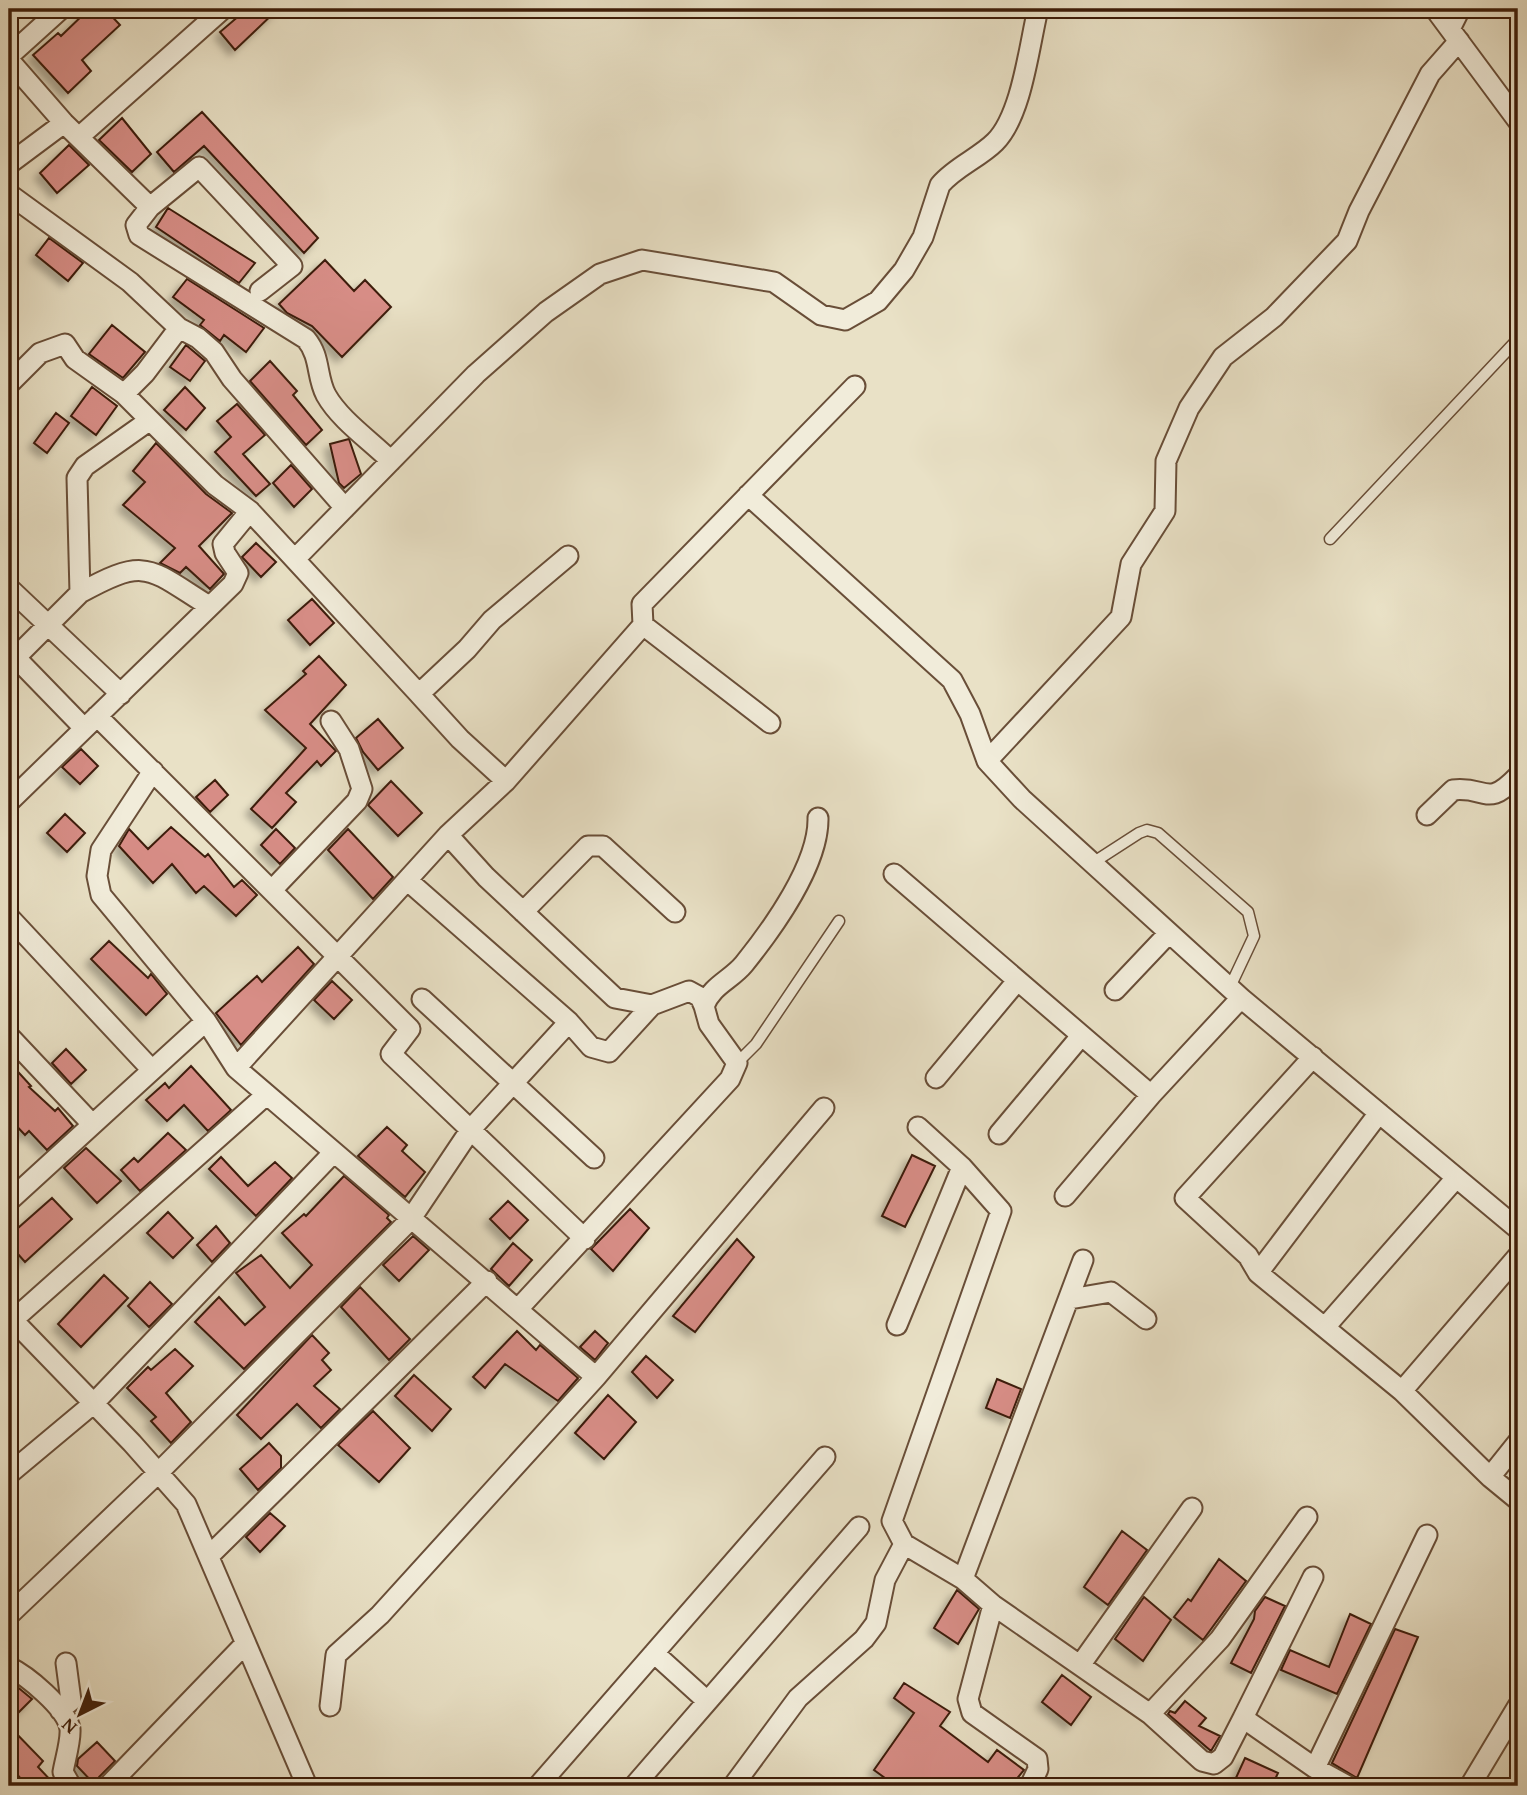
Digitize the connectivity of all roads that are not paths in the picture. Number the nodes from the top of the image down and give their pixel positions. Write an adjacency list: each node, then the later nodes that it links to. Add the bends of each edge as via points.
1 (61, 9): 7 (street)
2 (223, 9): 10 (street)
3 (1038, 9): 21 (street, via 1007,124 996,141 940,185 915,254 878,301 845,320 821,315 774,282 642,260 627,264 600,274 547,312 476,374)
4 (1435, 9): 6 (street)
5 (1460, 9): 6 (street)
6 (1454, 35): 8 (street); 39 (street, via 1347,241 1273,317 1223,357 1189,408 1166,461 1165,511 1131,564 1121,617)
7 (9, 58): 9 (street)
8 (1518, 121)
9 (64, 123): 10 (street); 11 (street)
10 (79, 137): 13 (street)
11 (9, 164)
12 (9, 194): 15 (street, via 130,282)
13 (150, 207): 14 (street, via 198,167 292,266); 21 (street, via 135,225 139,235 306,339 335,407)
14 (260, 291)
15 (179, 328): 19 (street); 23 (street, via 214,352 232,379)
16 (1518, 339): 25 (lane)
17 (9, 384): 19 (street, via 40,353 65,344 75,359)
18 (855, 386): 22 (street)
19 (124, 394): 20 (street)
20 (150, 420): 24 (street, via 215,485); 29 (street, via 85,467 77,478)
21 (391, 461): 23 (street)
22 (748, 495): 32 (street, via 642,604); 39 (street, via 953,680)
23 (345, 508): 27 (street)
24 (250, 511): 27 (street); 30 (street, via 223,544 238,573 236,579)
25 (1330, 539)
26 (568, 556): 35 (street, via 492,620)
27 (296, 558): 35 (street)
28 (9, 588): 31 (street)
29 (80, 593): 30 (street, via 133,569 144,570); 31 (street)
30 (209, 606): 34 (street)
31 (48, 625): 33 (street); 34 (street)
32 (643, 625): 38 (street); 42 (street)
33 (12, 661): 37 (street)
34 (121, 694): 37 (street)
35 (419, 694): 42 (street)
36 (331, 721): 50 (street, via 349,749 362,789 357,801)
37 (91, 722): 40 (street); 43 (street)
38 (770, 723)
39 (987, 761): 47 (street)
40 (153, 771): 50 (street); 63 (street, via 101,850 97,876 101,895)
41 (1518, 776): 44 (street, via 1490,796 1453,790)
42 (506, 781): 46 (street)
43 (9, 802)
44 (1427, 815)
45 (818, 818): 62 (street, via 817,842 801,879 743,964 714,989)
46 (448, 835): 49 (street); 51 (street)
47 (1091, 864): 55 (street); 59 (lane, via 1147,830 1158,833 1228,894 1248,912 1254,936)
48 (894, 874): 57 (street)
49 (407, 880): 56 (street); 64 (street)
50 (272, 890): 56 (street)
51 (523, 912): 52 (street, via 594,844 603,846); 61 (street, via 615,998)
52 (674, 912)
53 (9, 918): 70 (street)
54 (839, 921): 68 (lane, via 757,1044)
55 (1169, 933): 58 (street); 59 (street)
56 (339, 957): 69 (street); 79 (street, via 410,1029 391,1054)
57 (1017, 981): 66 (street); 71 (street)
58 (1115, 990)
59 (1235, 993): 67 (street); 73 (street)
60 (422, 999): 72 (street)
61 (652, 1005): 62 (street, via 689,991 700,997); 64 (street, via 610,1052 591,1047)
62 (704, 1006): 68 (street, via 709,1024)
63 (206, 1021): 69 (street); 70 (street)
64 (569, 1023): 72 (street)
65 (9, 1036): 77 (street)
66 (1080, 1036): 73 (street); 80 (street)
67 (1313, 1057): 76 (street); 92 (street, via 1185,1198 1248,1256)
68 (737, 1063): 89 (street, via 730,1079)
69 (236, 1068): 74 (street)
70 (151, 1069): 77 (street)
71 (936, 1078)
72 (511, 1082): 79 (street); 82 (street)
73 (1151, 1095): 85 (street)
74 (265, 1096): 81 (street); 96 (street)
75 (824, 1108): 100 (street)
76 (1379, 1113): 84 (street); 92 (street)
77 (92, 1124): 86 (street)
78 (918, 1127): 83 (street)
79 (471, 1129): 87 (street); 89 (street)
80 (999, 1134)
81 (334, 1152): 87 (street); 102 (street)
82 (594, 1158)
83 (962, 1167): 98 (street); 113 (street, via 1001,1211 892,1521)
84 (1456, 1178): 88 (street); 99 (street)
85 (1065, 1196)
86 (9, 1201)
87 (410, 1220): 93 (street); 105 (street)
88 (1518, 1229)
89 (585, 1239): 95 (street)
90 (1518, 1256): 101 (street)
91 (1083, 1260): 94 (street)
92 (1258, 1273): 99 (street)
93 (487, 1281): 95 (street); 114 (street)
94 (1070, 1299): 97 (street, via 1111,1292); 116 (street)
95 (518, 1309): 100 (street)
96 (11, 1318): 102 (street)
97 (1146, 1319)
98 (897, 1325)
99 (1325, 1326): 101 (street)
100 (596, 1377): 125 (street, via 380,1615 336,1655)
101 (1402, 1391): 107 (street)
102 (94, 1403): 105 (street); 106 (street)
103 (1518, 1442): 107 (street)
104 (825, 1457): 120 (street)
105 (158, 1473): 114 (street, via 186,1504); 118 (street)
106 (9, 1474)
107 (1490, 1477): 108 (street)
108 (1518, 1500)
109 (1192, 1508): 122 (street)
110 (1307, 1517): 128 (street, via 1220,1639)
111 (859, 1527): 124 (street)
112 (1427, 1535): 130 (street)
113 (904, 1544): 116 (street); 132 (street, via 885,1580 876,1623 798,1698)
114 (209, 1556): 119 (street)
115 (1313, 1577): 129 (street)
116 (963, 1578): 117 (street)
117 (993, 1605): 122 (street); 138 (street, via 968,1699 972,1713 1037,1759)
118 (9, 1615)
119 (244, 1645): 131 (street); 135 (street)
120 (654, 1653): 124 (street); 136 (street)
121 (66, 1663): 127 (street, via 71,1701)
122 (1081, 1664): 128 (street)
123 (9, 1667): 127 (street, via 24,1675)
124 (707, 1701): 137 (street)
125 (330, 1706)
126 (1518, 1706): 140 (street)
127 (60, 1710): 133 (street, via 70,1728 63,1772)
128 (1150, 1714): 129 (street, via 1202,1761 1213,1764 1223,1757)
129 (1243, 1718): 130 (street)
130 (1315, 1768): 139 (street)
131 (129, 1778): 134 (street)
132 (744, 1782)
133 (71, 1786)
134 (108, 1786)
135 (307, 1786)
136 (538, 1786)
137 (634, 1786)
138 (1030, 1786)
139 (1348, 1786)
140 (1470, 1786)

